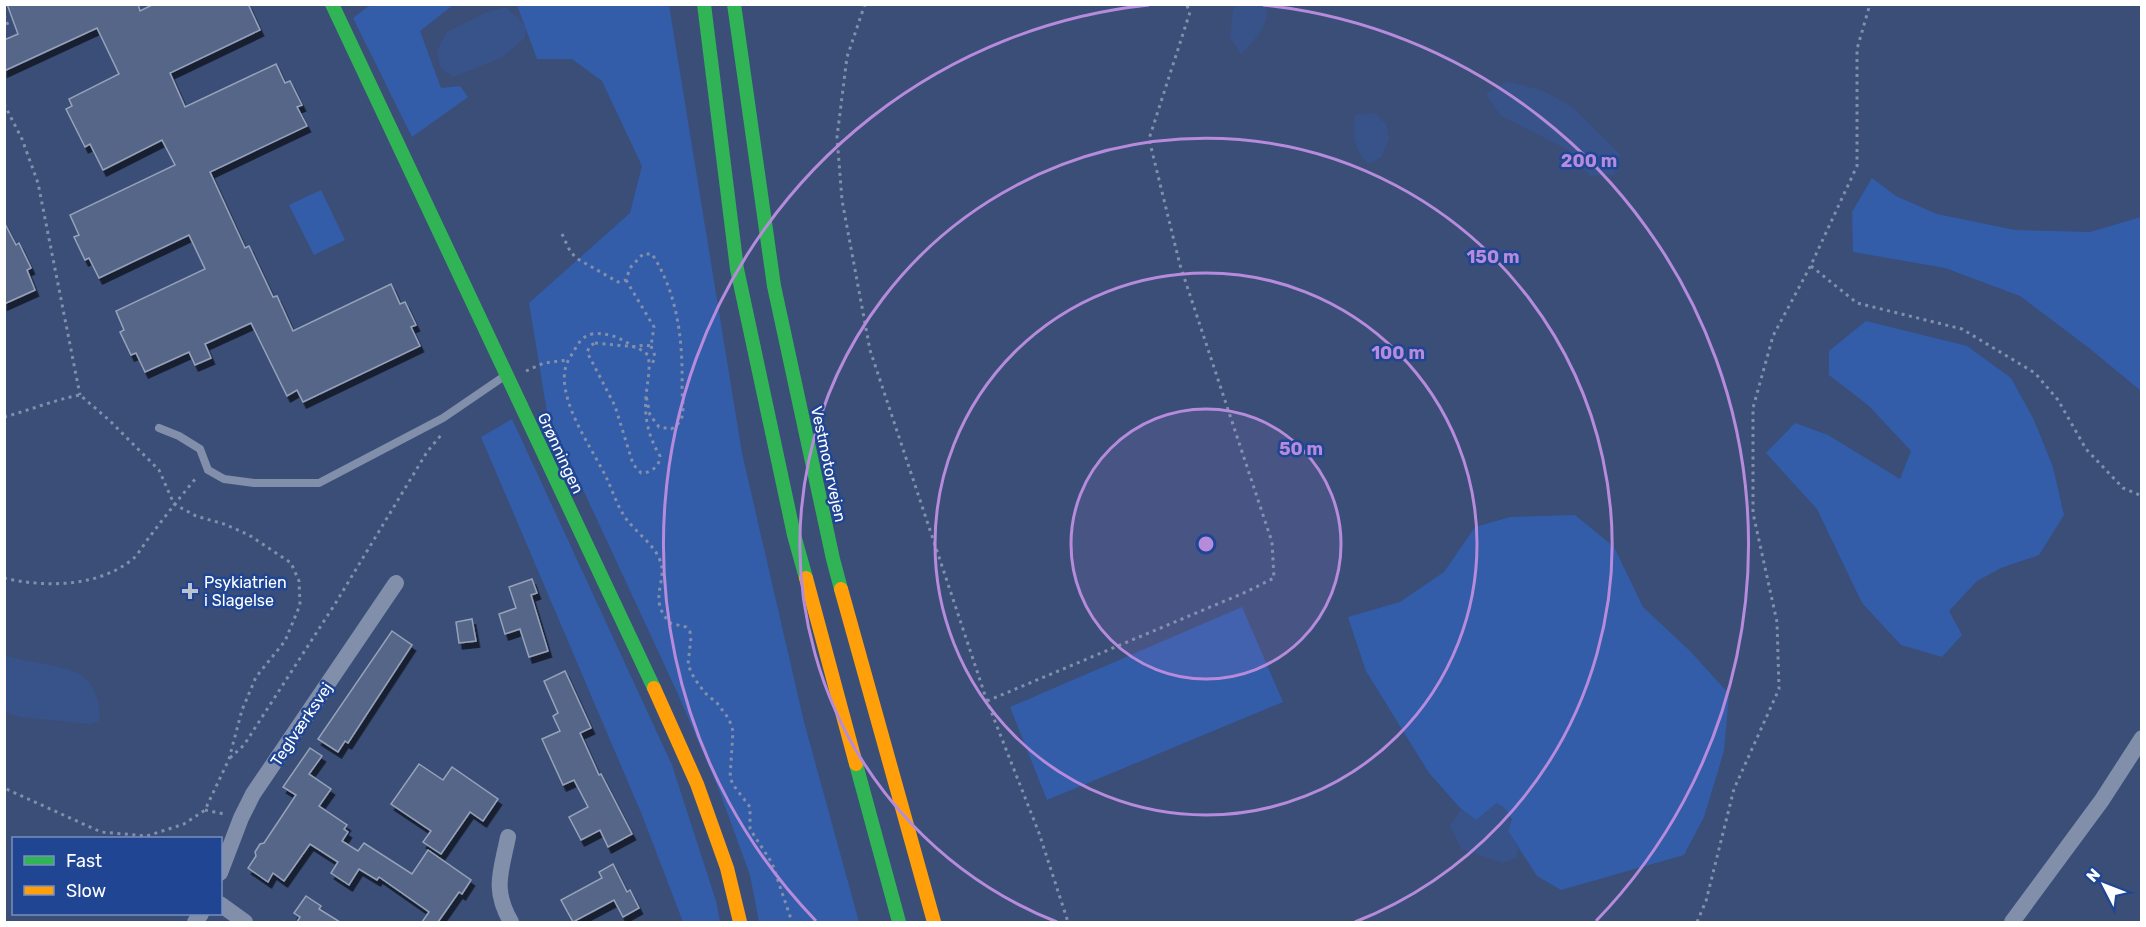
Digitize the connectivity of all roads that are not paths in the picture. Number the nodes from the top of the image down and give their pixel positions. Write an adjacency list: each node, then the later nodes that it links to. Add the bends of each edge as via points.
1 (332, 4): 4 (main road, Grønningen)
2 (704, 4): 14 (main road, via 737,269 794,535)
3 (734, 4): 15 (main road, Vestmotorvejen, via 774,286 828,536)
4 (506, 375): 5 (lane, via 447,415 319,483 224,479 208,470 200,449); 13 (main road, Grønningen, via 697,784 727,868)
5 (159, 428)
6 (396, 583): 9 (street, Teglværksvej, via 253,794)
7 (2142, 738): 16 (street, via 2096,809)
8 (508, 837): 12 (street, via 498,885 501,906)
9 (222, 868)
10 (222, 905): 11 (street)
11 (245, 922)
12 (511, 922)
13 (740, 922)
14 (898, 922)
15 (934, 922)
16 (2012, 922)

